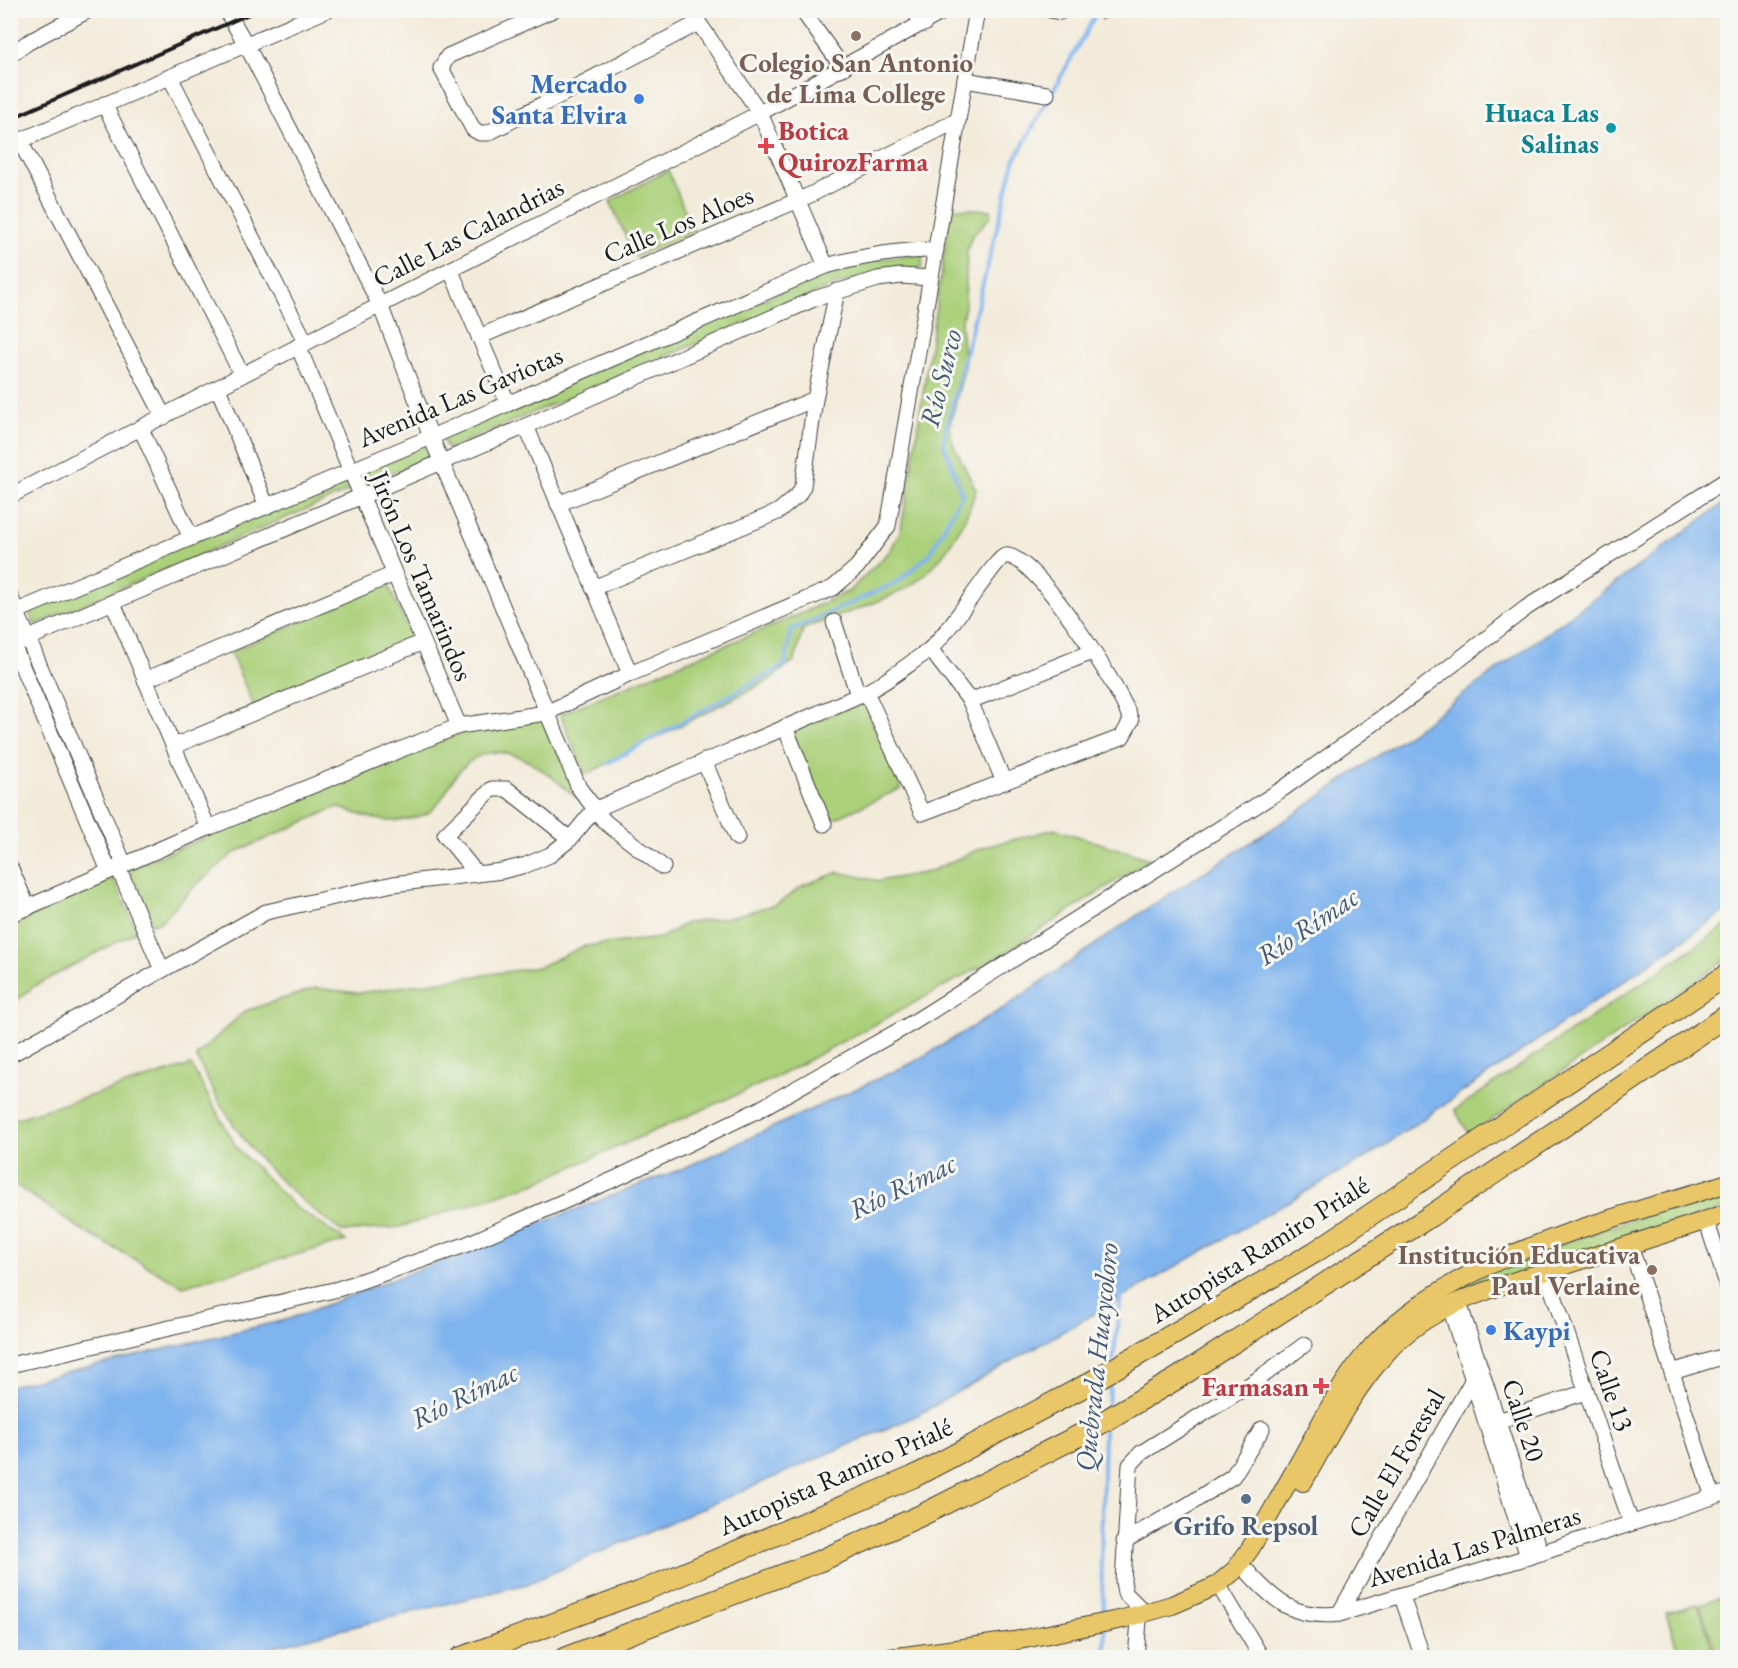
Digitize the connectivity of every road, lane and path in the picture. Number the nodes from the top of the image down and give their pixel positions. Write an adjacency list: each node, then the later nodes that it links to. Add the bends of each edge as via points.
1 (89, 10): 12 (street)
2 (226, 10): 11 (street)
3 (327, 10): 11 (street)
4 (553, 10): 9 (street, via 443,60 441,68 473,129 488,133)
5 (802, 10): 13 (street)
6 (913, 10): 10 (street)
7 (946, 10): 10 (street, Calle Las Calandrias)
8 (977, 10): 15 (street)
9 (694, 17): 18 (street)
10 (924, 24): 13 (street, Calle Las Calandrias)
11 (247, 46): 14 (street); 27 (street)
12 (10, 55)
13 (843, 68): 18 (street, Calle Las Calandrias)
14 (171, 77): 17 (street); 29 (street, Jirón Los Tamarindos)
15 (965, 80): 16 (street); 19 (street)
16 (1047, 94)
17 (104, 104): 20 (street); 30 (street)
18 (760, 113): 21 (street); 24 (street, Calle Las Calandrias)
19 (958, 120): 21 (street, Calle Los Aloes); 22 (street)
20 (15, 143): 34 (street)
21 (797, 201): 23 (street); 28 (street, Calle Los Aloes)
22 (936, 250): 23 (street, Avenida Las Gaviotas, via 871,254); 25 (street)
23 (826, 266): 33 (street, Avenida Las Gaviotas)
24 (451, 271): 27 (street, Calle Las Calandrias); 28 (street)
25 (930, 278): 26 (street, Avenida Las Gaviotas, via 878,279); 57 (street, via 888,526 857,567 833,588)
26 (837, 291): 32 (street); 35 (street, Avenida Las Gaviotas)
27 (380, 304): 29 (street, Calle Las Calandrias); 37 (street)
28 (479, 337): 33 (street)
29 (302, 344): 30 (street, Calle Las Calandrias); 39 (street, Jirón Los Tamarindos)
30 (242, 375): 31 (street, Calle Las Calandrias)
31 (218, 388): 34 (street, Calle Las Calandrias); 44 (street)
32 (815, 399): 43 (street); 47 (street, via 803,486 789,505)
33 (508, 404): 37 (street, Avenida Las Gaviotas)
34 (164, 417): 36 (street, Calle Las Calandrias)
35 (526, 426): 38 (street, Avenida Las Gaviotas); 43 (street)
36 (141, 429): 41 (street, Calle Las Calandrias); 45 (street)
37 (431, 437): 38 (street); 39 (street, Avenida Las Gaviotas)
38 (442, 462): 42 (street, Avenida Las Gaviotas); 61 (street)
39 (350, 471): 42 (street, Jirón Los Tamarindos); 44 (street, Avenida Las Gaviotas)
40 (1728, 479): 91 (street, via 1526,608 1284,788 914,1022 758,1110 465,1245 338,1289)
41 (10, 496)
42 (360, 497): 46 (street, Jirón Los Tamarindos); 49 (street, Avenida Las Gaviotas)
43 (558, 504): 47 (street)
44 (267, 507): 45 (street, Avenida Las Gaviotas)
45 (191, 538): 50 (street, Avenida Las Gaviotas)
46 (394, 574): 53 (street, Jirón Los Tamarindos); 58 (street)
47 (593, 588): 57 (street)
48 (10, 596): 50 (street)
49 (113, 603): 52 (street, Avenida Las Gaviotas); 58 (street)
50 (14, 613): 52 (street)
51 (834, 622): 59 (street)
52 (28, 638): 54 (street, Avenida Las Gaviotas); 73 (street)
53 (423, 642): 62 (street, Jirón Los Tamarindos); 64 (street)
54 (11, 643): 73 (street)
55 (931, 650): 56 (street, via 986,580 995,562 1010,556 1041,579); 59 (street); 60 (street)
56 (1092, 652): 60 (street); 66 (street, via 1128,709 1129,728 1122,737)
57 (630, 674): 61 (street)
58 (146, 680): 64 (street)
59 (862, 694): 63 (street); 66 (street, via 922,813)
60 (970, 700): 66 (street)
61 (546, 713): 62 (street); 67 (street, via 578,786)
62 (459, 726): 69 (street)
63 (785, 727): 65 (street); 68 (street)
64 (174, 746): 69 (street)
65 (704, 761): 67 (street); 70 (street)
66 (1004, 782)
67 (594, 810): 71 (street); 74 (street)
68 (824, 824)
69 (208, 828): 73 (street)
70 (737, 838)
71 (570, 839): 75 (street, via 550,855 526,865); 75 (street, via 507,789 492,789 445,835)
72 (10, 867): 76 (street)
73 (117, 867): 76 (street); 78 (street)
74 (663, 867)
75 (477, 874): 78 (street, via 393,884 266,912)
76 (28, 908): 77 (street)
77 (10, 915)
78 (162, 970): 81 (street)
79 (1728, 974): 107 (highway, Autopista Ramiro Prialé, via 1315,1252 1081,1388 913,1477 640,1592)
80 (1728, 1015): 108 (highway, via 1429,1217 1084,1433 922,1515 822,1560)
81 (10, 1055)
82 (1728, 1183): 105 (main road, via 1530,1248 1419,1304 1382,1336 1345,1383 1235,1570 1216,1586 1191,1598)
83 (1728, 1213): 84 (main road)
84 (1706, 1220): 85 (main road); 87 (street)
85 (1630, 1245): 86 (main road); 92 (street)
86 (1546, 1272): 88 (main road); 94 (street, Calle 13)
87 (1728, 1287)
88 (1454, 1305): 93 (street, Calle 20); 101 (main road, via 1415,1328 1388,1351)
89 (1304, 1345): 99 (street, via 1257,1380 1136,1456 1127,1476)
90 (1728, 1355): 92 (street)
91 (10, 1365)
92 (1672, 1372): 97 (street)
93 (1477, 1376): 95 (street, Calle 20); 100 (street, Calle 20); 104 (street, Calle El Forestal)
94 (1586, 1392): 95 (street); 98 (street, Calle 13)
95 (1498, 1421): 100 (street, Calle 20)
96 (1262, 1429): 99 (street, via 1233,1476)
97 (1720, 1494): 98 (street, Avenida Las Palmeras)
98 (1631, 1523): 100 (street, Avenida Las Palmeras)
99 (1124, 1541): 105 (street, via 1124,1589 1140,1608)
100 (1535, 1555): 103 (street, Avenida Las Palmeras)
101 (1246, 1571): 102 (main road); 104 (street, Avenida Las Palmeras, via 1287,1608 1319,1617)
102 (1222, 1592): 105 (main road, via 1188,1607); 112 (street)
103 (1402, 1597): 104 (street, Avenida Las Palmeras); 113 (street)
104 (1339, 1614)
105 (1132, 1619): 106 (main road); 111 (street)
106 (1072, 1633): 109 (main road); 110 (main road)
107 (460, 1658)
108 (565, 1658)
109 (890, 1658)
110 (982, 1658)
111 (1136, 1658)
112 (1262, 1658)
113 (1423, 1658)

